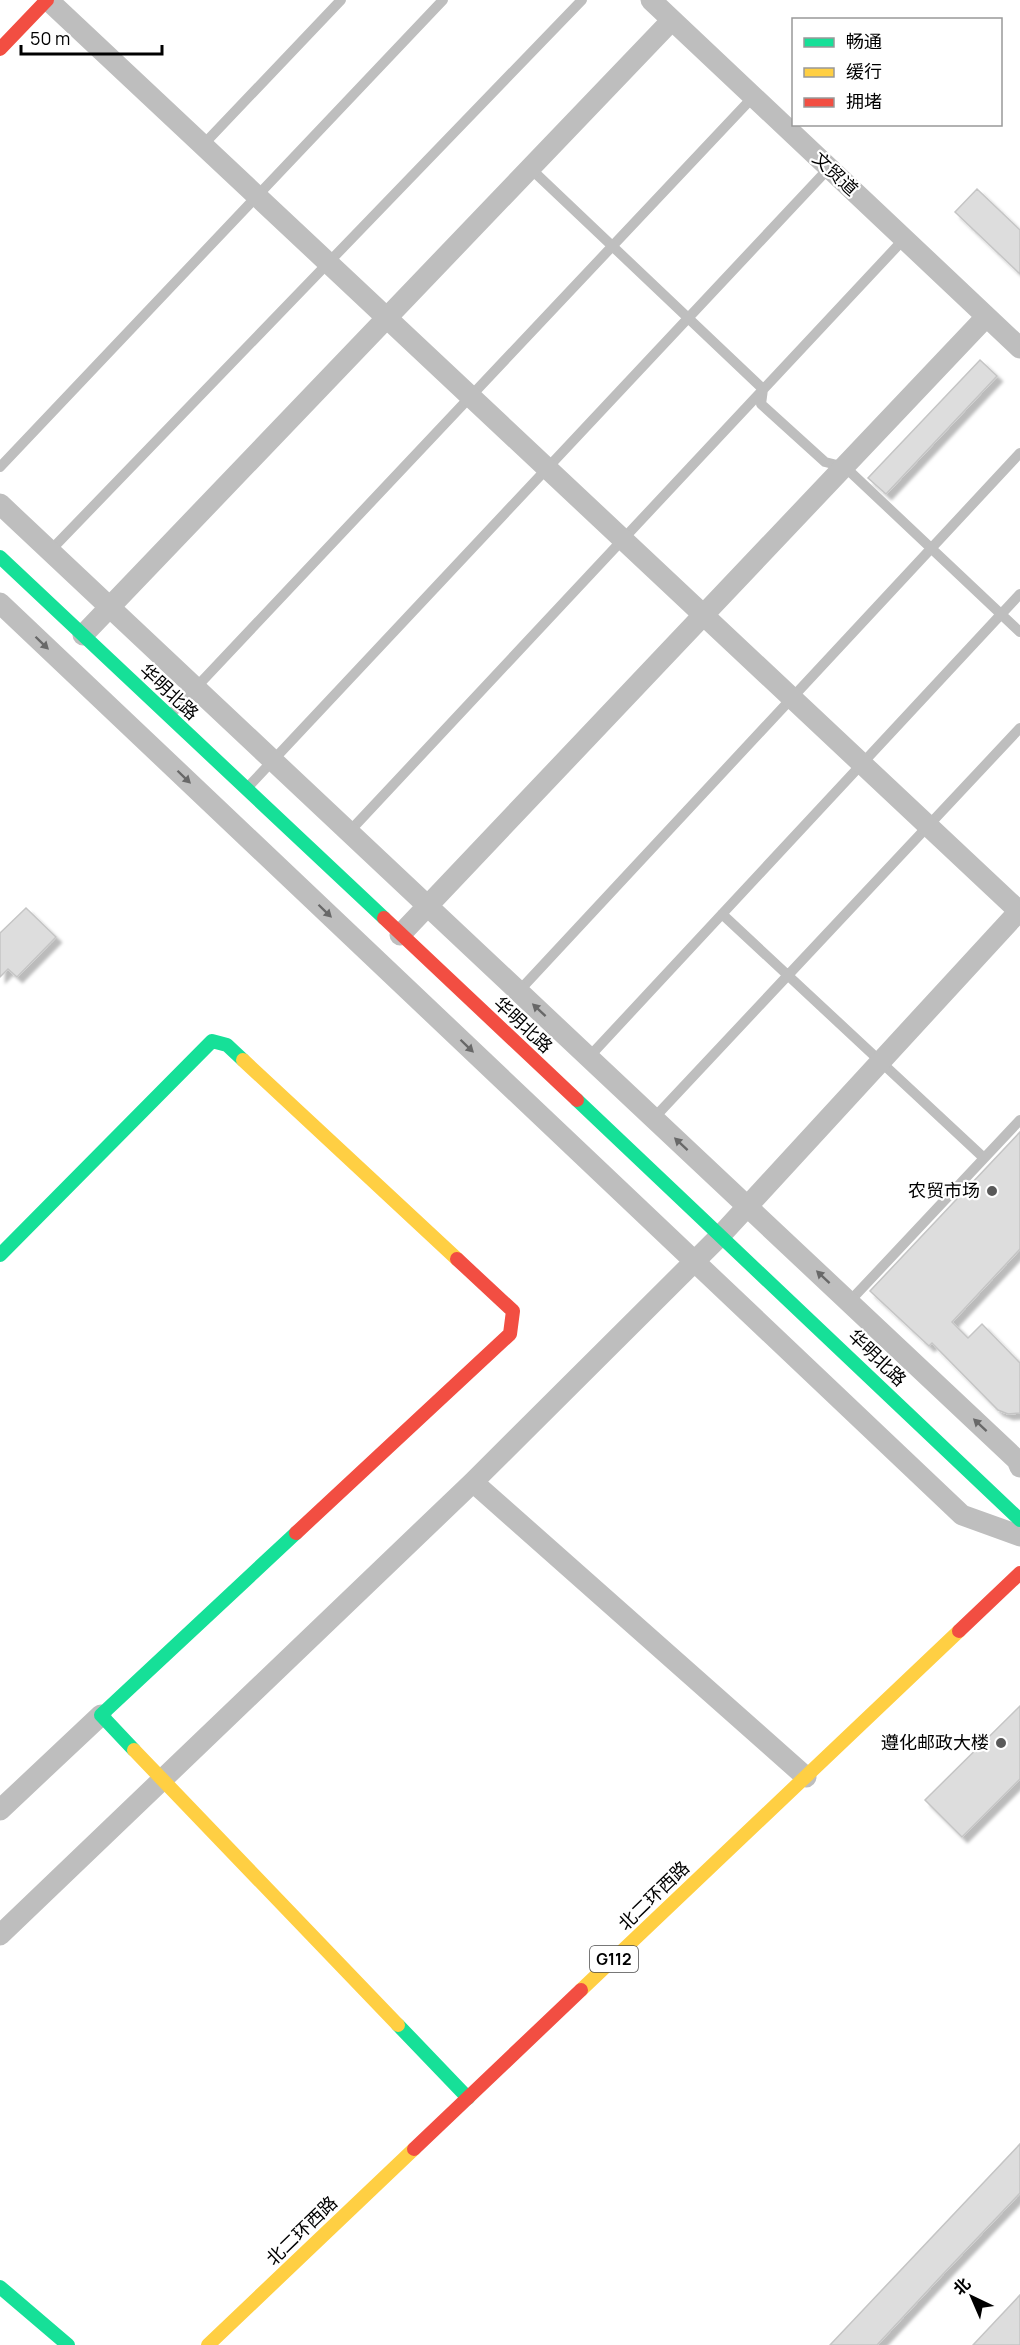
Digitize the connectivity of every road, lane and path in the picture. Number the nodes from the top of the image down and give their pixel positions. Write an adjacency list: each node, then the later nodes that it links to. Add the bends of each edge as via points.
1 (47, 0): 7 (main road); 9 (street)
2 (341, 0): 9 (lane)
3 (443, 0): 12 (lane)
4 (582, 0): 15 (lane)
5 (651, 0): 6 (street, 文贸道)
6 (672, 20): 8 (street, 文贸道); 10 (street)
7 (0, 49)
8 (753, 97): 11 (street, 文贸道); 14 (lane)
9 (203, 146): 12 (street)
10 (530, 168): 14 (lane); 17 (street)
11 (829, 168): 13 (street, 文贸道); 18 (lane)
12 (257, 196): 15 (street); 23 (lane)
13 (904, 239): 16 (street, 文贸道); 20 (lane)
14 (612, 246): 18 (lane); 21 (lane)
15 (328, 263): 17 (street); 29 (lane)
16 (986, 317): 19 (street, 文贸道); 24 (street)
17 (387, 318): 21 (street); 33 (street)
18 (688, 318): 20 (lane); 25 (lane)
19 (1020, 348)
20 (763, 389): 24 (lane, via 761,404 825,462); 27 (lane)
21 (470, 396): 25 (street); 38 (lane)
22 (1020, 453): 28 (lane)
23 (0, 467)
24 (845, 467): 28 (lane); 35 (street)
25 (547, 468): 27 (street); 42 (lane)
26 (0, 504): 29 (street)
27 (622, 539): 35 (street); 46 (lane)
28 (931, 548): 34 (lane); 39 (lane)
29 (50, 551): 33 (street)
30 (0, 557): 37 (main road, 华明北路)
31 (1020, 594): 34 (lane)
32 (0, 603): 61 (street, one-way to 61)
33 (110, 607): 37 (street); 38 (street)
34 (1001, 614): 36 (lane); 43 (lane)
35 (704, 616): 39 (street); 47 (street)
36 (1020, 632)
37 (83, 635): 40 (main road, 华明北路)
38 (196, 687): 40 (lane); 42 (street)
39 (792, 698): 43 (street); 52 (lane)
40 (168, 716): 44 (main road, 华明北路)
41 (1020, 728): 45 (lane)
42 (273, 760): 44 (lane); 46 (street)
43 (862, 764): 45 (street); 49 (lane)
44 (246, 789): 50 (main road, 华明北路)
45 (928, 826): 48 (street); 51 (lane)
46 (349, 832): 47 (street)
47 (428, 906): 50 (street); 52 (street)
48 (1020, 911): 54 (street)
49 (722, 914): 51 (lane); 53 (lane)
50 (400, 935): 59 (main road, 华明北路)
51 (788, 976): 54 (lane); 55 (lane)
52 (519, 992): 53 (street, one-way to 52)
53 (589, 1057): 55 (street)
54 (880, 1062): 57 (lane); 58 (street)
55 (654, 1118): 58 (street, one-way to 55)
56 (1020, 1120): 57 (lane)
57 (984, 1158): 62 (lane)
58 (747, 1206): 59 (street); 62 (street, one-way to 58)
59 (721, 1235): 61 (street); 65 (main road, 华明北路)
60 (0, 1255): 68 (main road, via 212,1041 228,1045 513,1311 510,1334)
61 (694, 1262): 64 (street); 66 (street, via 962,1515)
62 (849, 1302): 63 (street, one-way to 62)
63 (1020, 1467)
64 (473, 1482): 69 (street); 70 (street)
65 (1020, 1520)
66 (1020, 1536)
67 (1020, 1573): 69 (main road, 北二环西路 / G112)
68 (101, 1715): 70 (main road); 71 (street)
69 (806, 1777): 73 (main road, 北二环西路 / G112)
70 (163, 1778): 72 (street); 73 (main road)
71 (0, 1810)
72 (0, 1935)
73 (468, 2098): 76 (main road, 北二环西路 / G112)
74 (0, 2287): 75 (main road)
75 (68, 2345)
76 (208, 2345)

